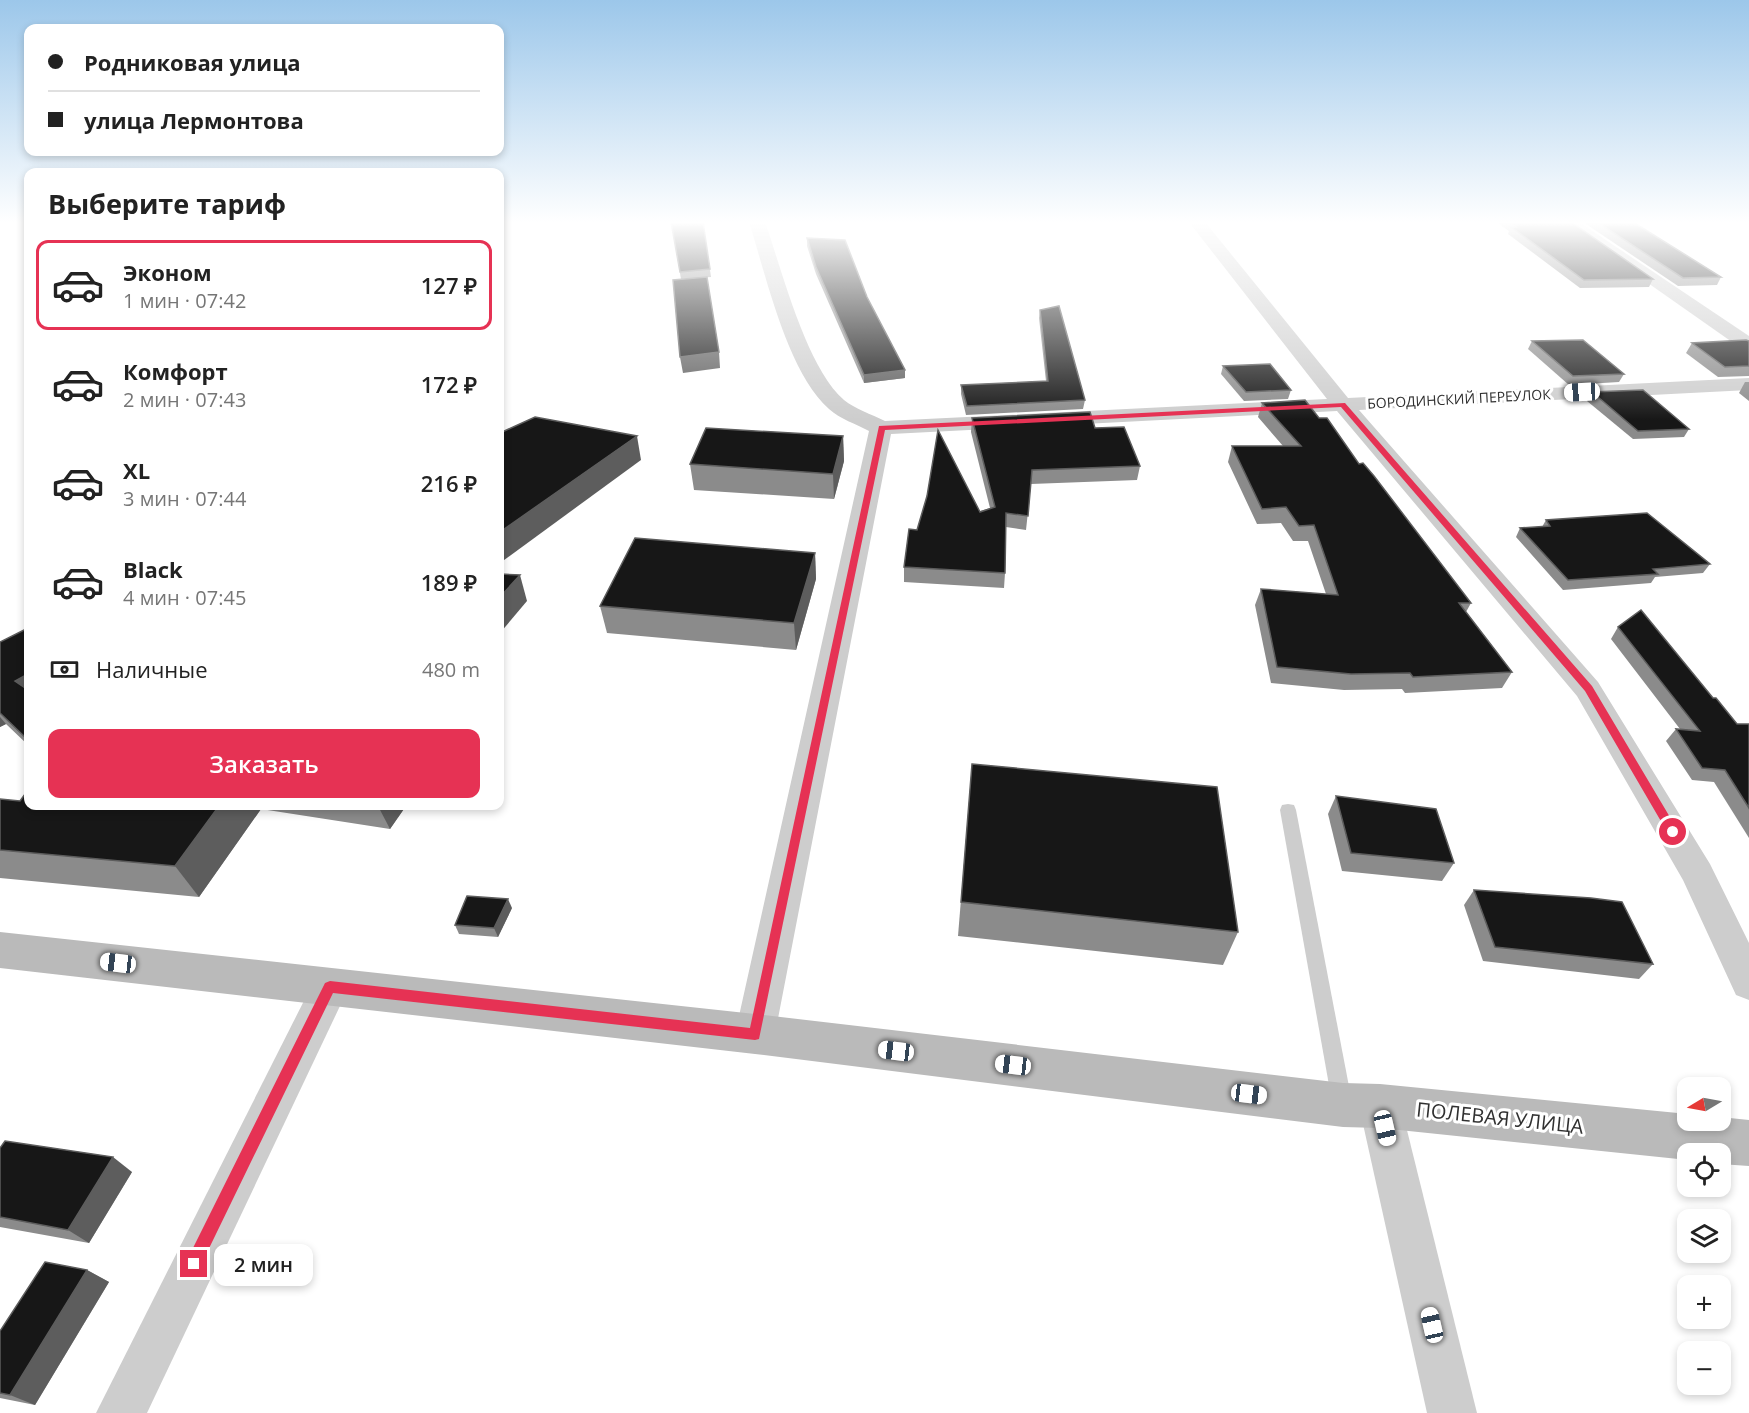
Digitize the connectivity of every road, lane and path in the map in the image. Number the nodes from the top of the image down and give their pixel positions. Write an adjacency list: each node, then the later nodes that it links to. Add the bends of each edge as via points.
1 (780, 288): 7 (street, via 803,354 818,381 836,404)
2 (1250, 288): 6 (street)
3 (1665, 288): 4 (street)
4 (1749, 345)
5 (1749, 384): 6 (street, БОРОДИНСКИЙ ПЕРЕУЛОК)
6 (1343, 405): 7 (street, БОРОДИНСКИЙ ПЕРЕУЛОК); 10 (street, via 1588,688 1698,873)
7 (881, 428): 12 (street)
8 (1288, 810): 13 (lane)
9 (0, 950): 11 (street, ПОЛЕВАЯ УЛИЦА)
10 (1749, 983)
11 (330, 987): 12 (street, ПОЛЕВАЯ УЛИЦА); 15 (street)
12 (755, 1034): 13 (street, ПОЛЕВАЯ УЛИЦА)
13 (1361, 1105): 14 (street, ПОЛЕВАЯ УЛИЦА); 16 (street)
14 (1749, 1143)
15 (121, 1413)
16 (1452, 1413)

